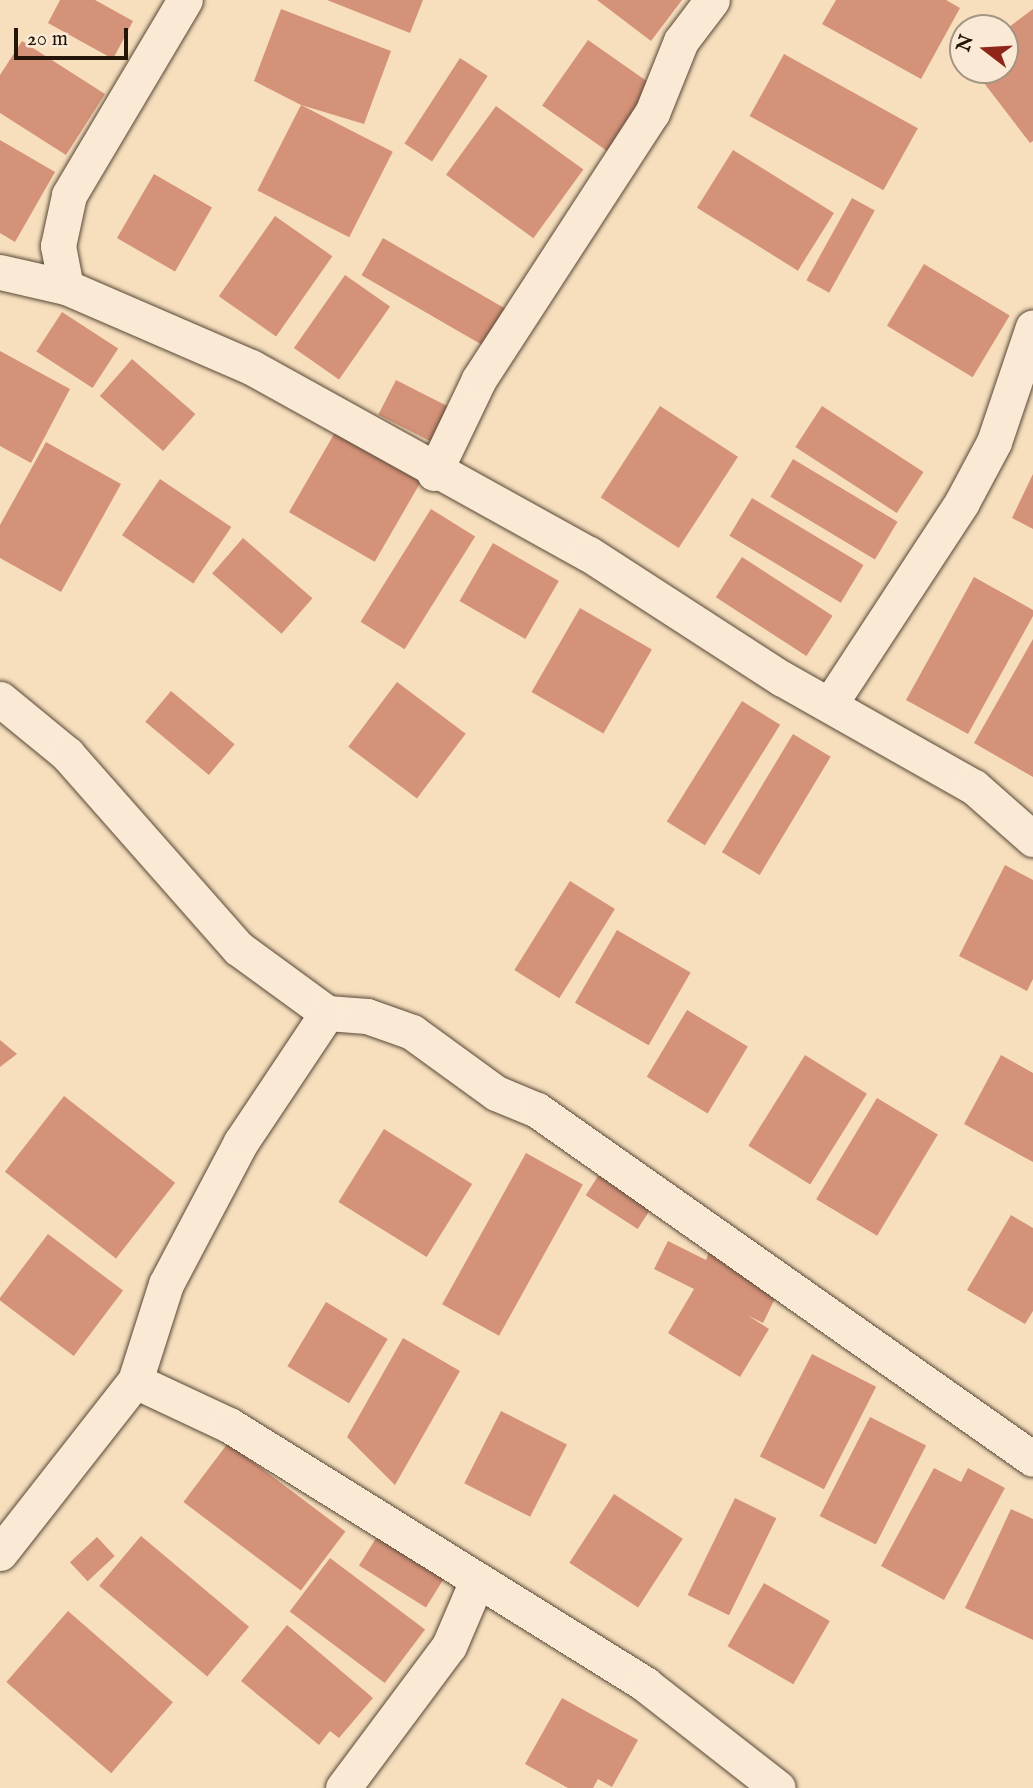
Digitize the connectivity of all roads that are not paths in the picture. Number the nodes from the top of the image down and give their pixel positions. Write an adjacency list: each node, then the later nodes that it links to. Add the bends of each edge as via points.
1 (185, 0): 4 (street, via 69,195 58,246)
2 (712, 0): 6 (street, via 681,41 652,113 479,379)
3 (0, 272): 4 (street)
4 (66, 287): 6 (street, via 251,367)
5 (1033, 327): 7 (street, via 981,466)
6 (434, 473): 7 (street, via 589,554 666,608)
7 (830, 704): 9 (street, via 974,787)
8 (5, 716): 10 (street, via 66,754 238,948)
9 (1033, 839)
10 (327, 1013): 11 (street, via 241,1142 166,1284); 12 (street, via 367,1016 412,1032 496,1093 537,1110)
11 (135, 1381): 13 (street); 14 (street, via 229,1424)
12 (1033, 1459)
13 (0, 1553)
14 (476, 1583): 15 (street, via 449,1646); 16 (street, via 646,1685)
15 (342, 1788)
16 (778, 1788)

